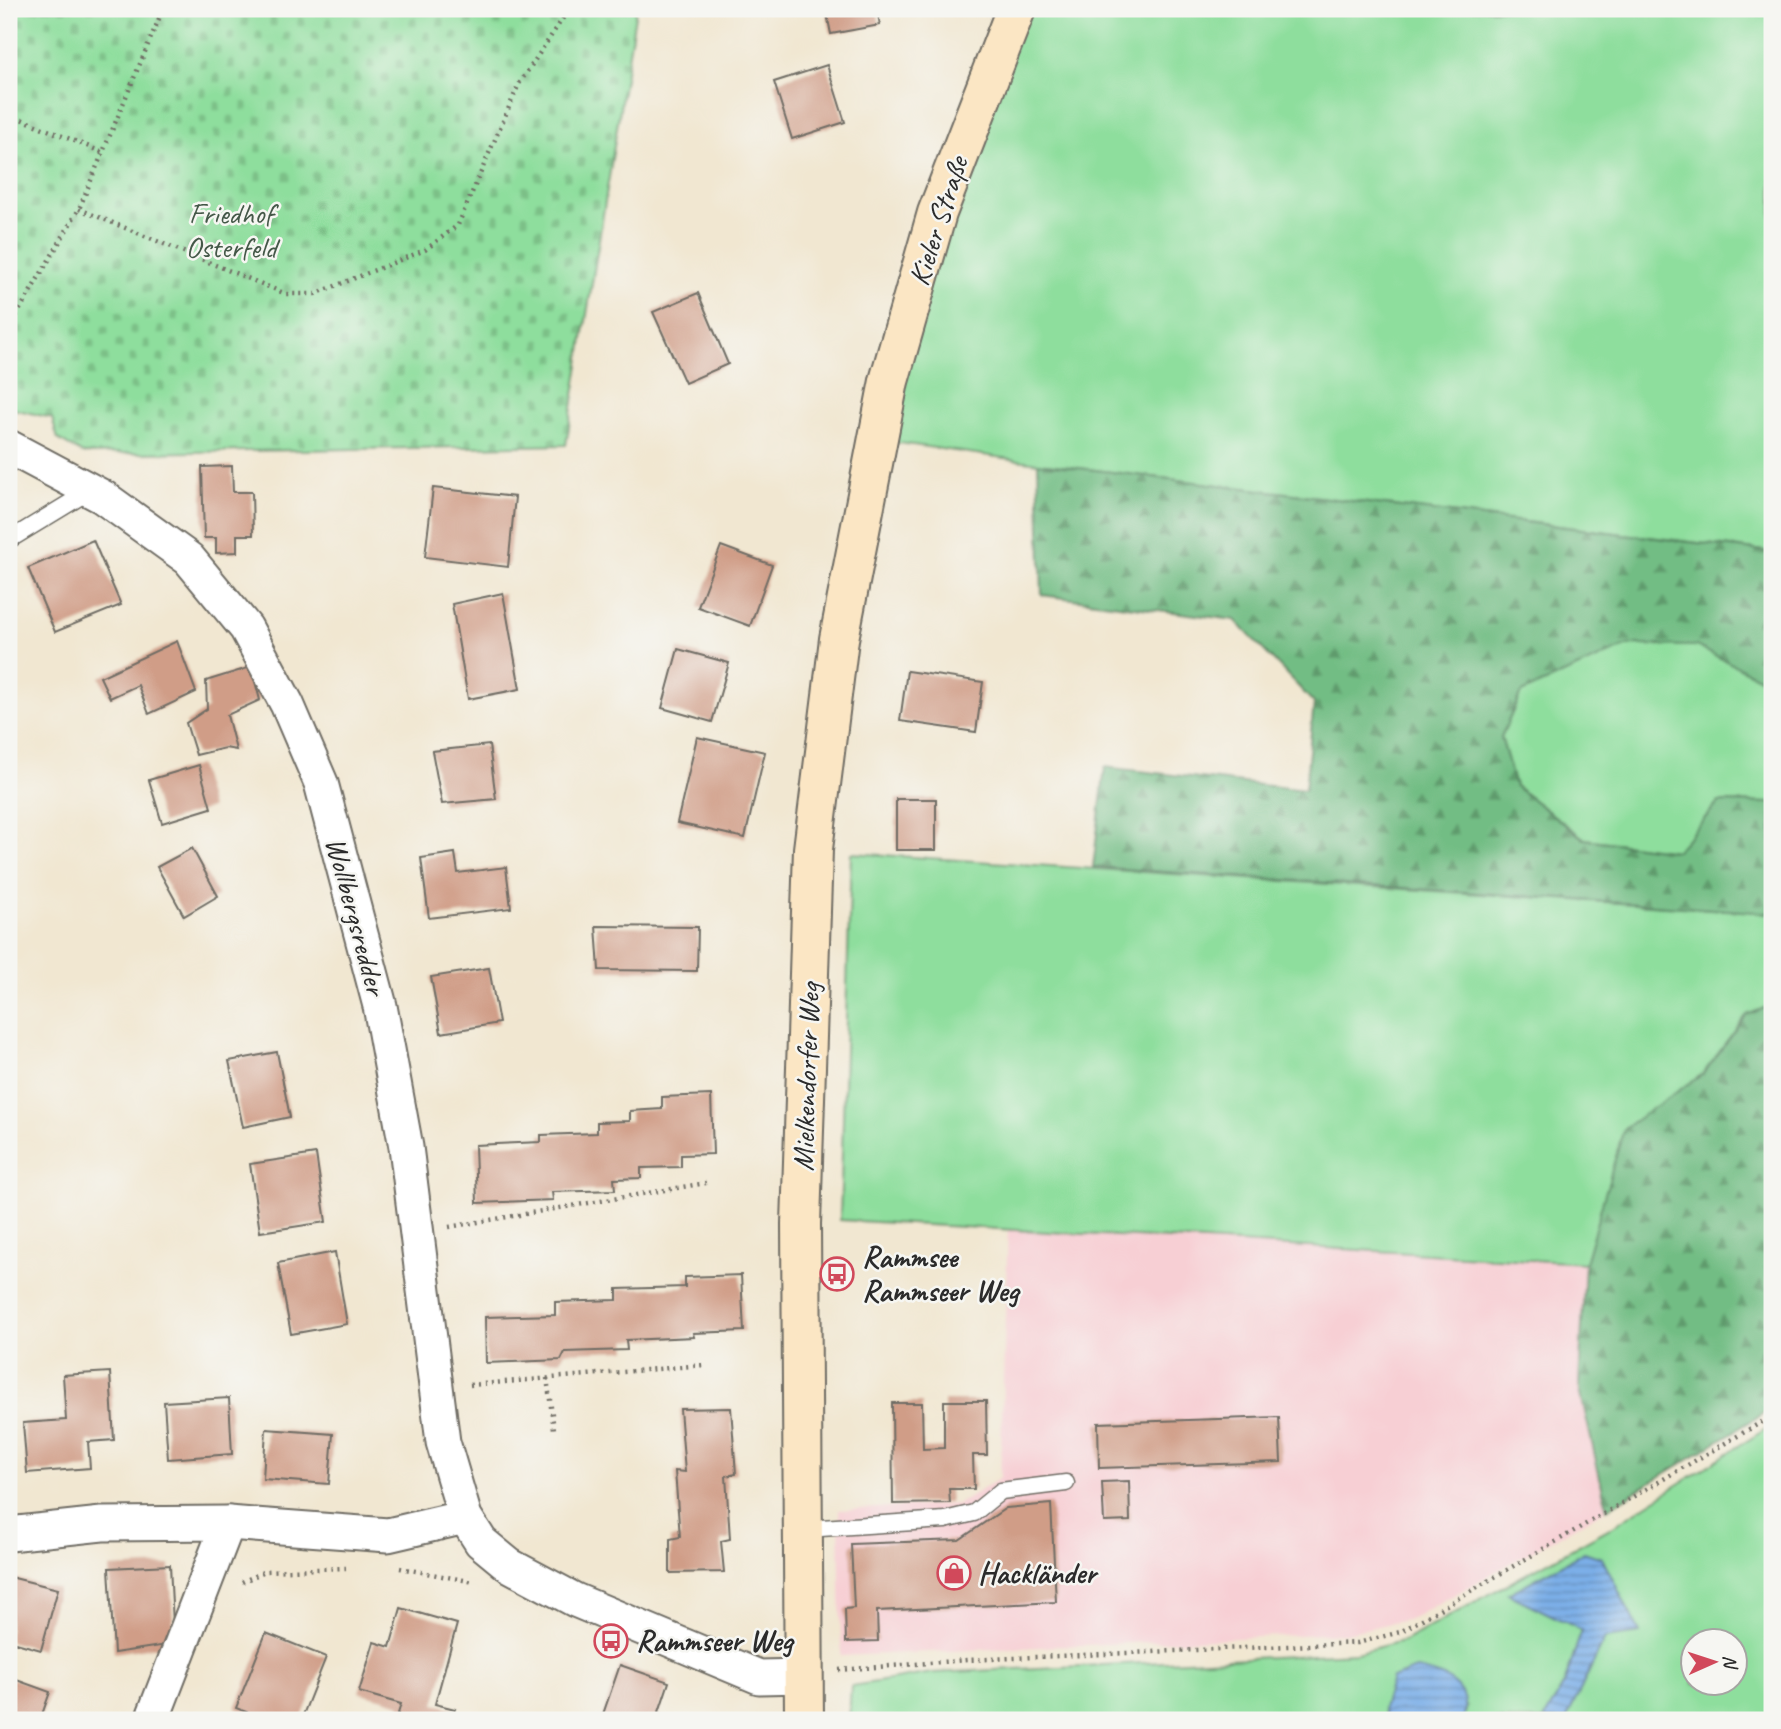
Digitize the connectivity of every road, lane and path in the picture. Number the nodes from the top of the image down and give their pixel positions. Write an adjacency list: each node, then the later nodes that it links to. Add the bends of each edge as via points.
1 (163, 9): 5 (path)
2 (569, 9): 6 (path, via 519,84 458,225 425,250 315,294 286,294)
3 (1016, 9): 8 (street, Kieler Straße, via 937,213 888,381)
4 (9, 114): 5 (path)
5 (104, 153): 6 (path)
6 (79, 209): 7 (path)
7 (9, 328)
8 (878, 440): 22 (street, Mielkendorfer Weg, via 839,639 813,849 801,1224)
9 (9, 447): 10 (street, Wollbergsredder)
10 (91, 490): 11 (lane); 13 (street, Wollbergsredder, via 189,559 246,628 287,704 321,783 380,1006)
11 (9, 540)
12 (706, 1183): 13 (path)
13 (417, 1232): 16 (street, Wollbergsredder)
14 (704, 1365): 15 (path)
15 (547, 1378): 16 (path); 18 (path)
16 (434, 1389): 20 (street, Wollbergsredder, via 443,1442)
17 (1772, 1416): 28 (path, via 1400,1632 1358,1643 967,1660 851,1667)
18 (554, 1429)
19 (1066, 1483): 22 (lane, via 1001,1491 974,1513 945,1520)
20 (465, 1517): 21 (street, via 388,1535); 28 (street, via 481,1542 509,1565 575,1600 760,1678)
21 (228, 1523): 23 (street, via 102,1524); 24 (street)
22 (805, 1529): 28 (street, Mielkendorfer Weg)
23 (9, 1534)
24 (213, 1561): 26 (path, via 243,1583 265,1571); 29 (street)
25 (394, 1567): 27 (path)
26 (355, 1568)
27 (477, 1583)
28 (804, 1676): 30 (street, Mielkendorfer Weg)
29 (152, 1720)
30 (804, 1720)

